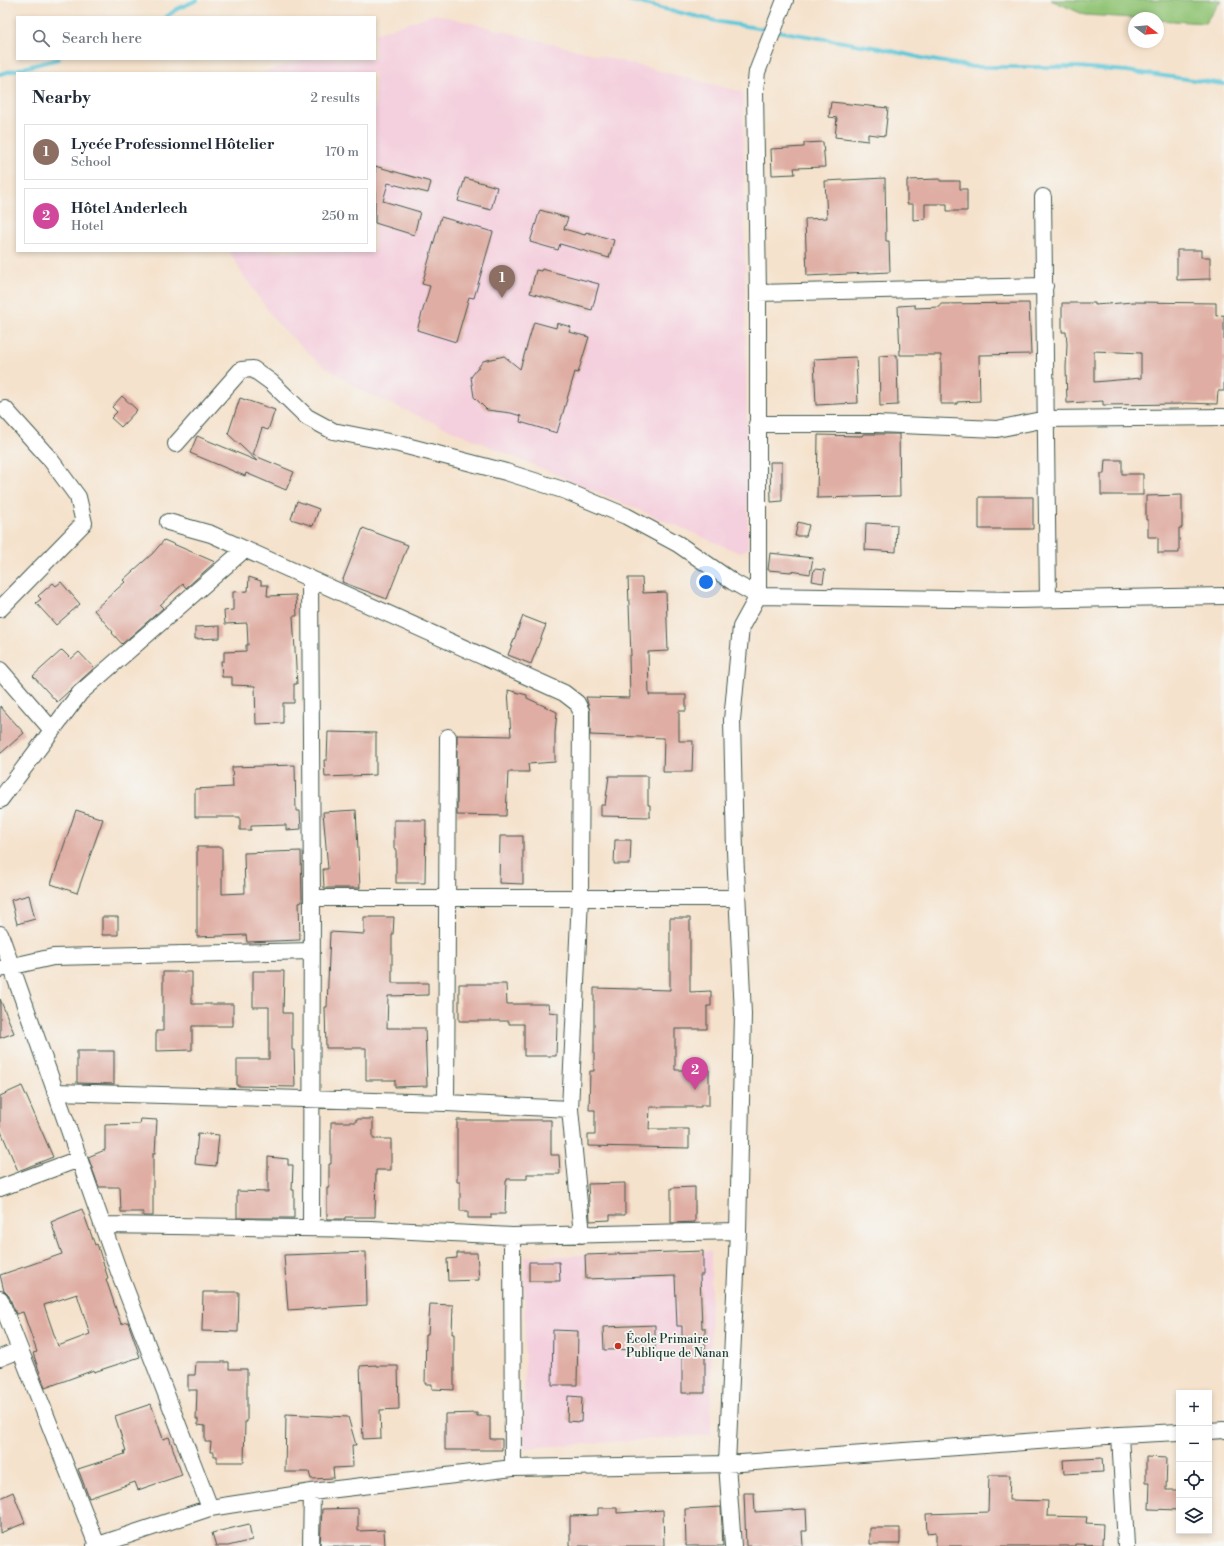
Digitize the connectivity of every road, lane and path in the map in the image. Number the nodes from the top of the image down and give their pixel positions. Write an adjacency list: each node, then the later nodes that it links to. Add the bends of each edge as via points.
1 (785, 0): 4 (street, via 757,72 755,90)
2 (1043, 197): 3 (street)
3 (1044, 286): 4 (street); 7 (street)
4 (758, 293): 8 (street)
5 (5, 409): 16 (street, via 50,459 78,498 84,523)
6 (1224, 417): 7 (street)
7 (1046, 420): 8 (street, via 997,429 878,424); 15 (street)
8 (757, 424): 13 (street)
9 (176, 444): 13 (street, via 241,370 253,369 271,382 306,417 333,431 413,448 506,472 566,491 626,516 678,544)
10 (168, 522): 11 (street, via 211,534)
11 (245, 549): 12 (street); 18 (street, via 80,693)
12 (310, 579): 21 (street); 23 (street, via 564,693 577,703 581,711)
13 (758, 596): 15 (street); 24 (street, via 741,627 732,720)
14 (1224, 596): 15 (street)
15 (1048, 599)
16 (0, 609)
17 (0, 670): 18 (street)
18 (52, 730): 20 (street)
19 (448, 737): 22 (street)
20 (0, 800)
21 (312, 898): 22 (street); 26 (street)
22 (448, 898): 23 (street); 30 (street)
23 (580, 898): 24 (street); 31 (street)
24 (737, 898): 36 (street, via 743,1014)
25 (0, 934): 27 (street)
26 (312, 951): 27 (street, via 53,957); 29 (street)
27 (5, 967): 28 (street)
28 (55, 1092): 29 (street); 32 (street)
29 (311, 1099): 30 (street); 35 (street)
30 (446, 1103): 31 (street)
31 (570, 1109): 37 (street)
32 (79, 1159): 33 (street); 34 (street)
33 (0, 1188)
34 (102, 1225): 35 (street); 49 (street)
35 (311, 1228): 38 (street)
36 (738, 1231): 37 (street); 46 (street)
37 (582, 1235): 38 (street)
38 (512, 1236): 47 (street)
39 (0, 1299): 40 (street)
40 (20, 1350): 41 (street); 50 (street)
41 (0, 1358)
42 (1224, 1430): 43 (street)
43 (1212, 1431)
44 (1176, 1432): 45 (street)
45 (1120, 1435): 46 (street); 53 (street)
46 (727, 1464): 47 (street); 52 (street)
47 (513, 1468): 48 (street)
48 (312, 1492): 49 (street); 51 (street)
49 (210, 1508): 50 (street)
50 (96, 1546)
51 (311, 1546)
52 (733, 1546)
53 (1126, 1546)

